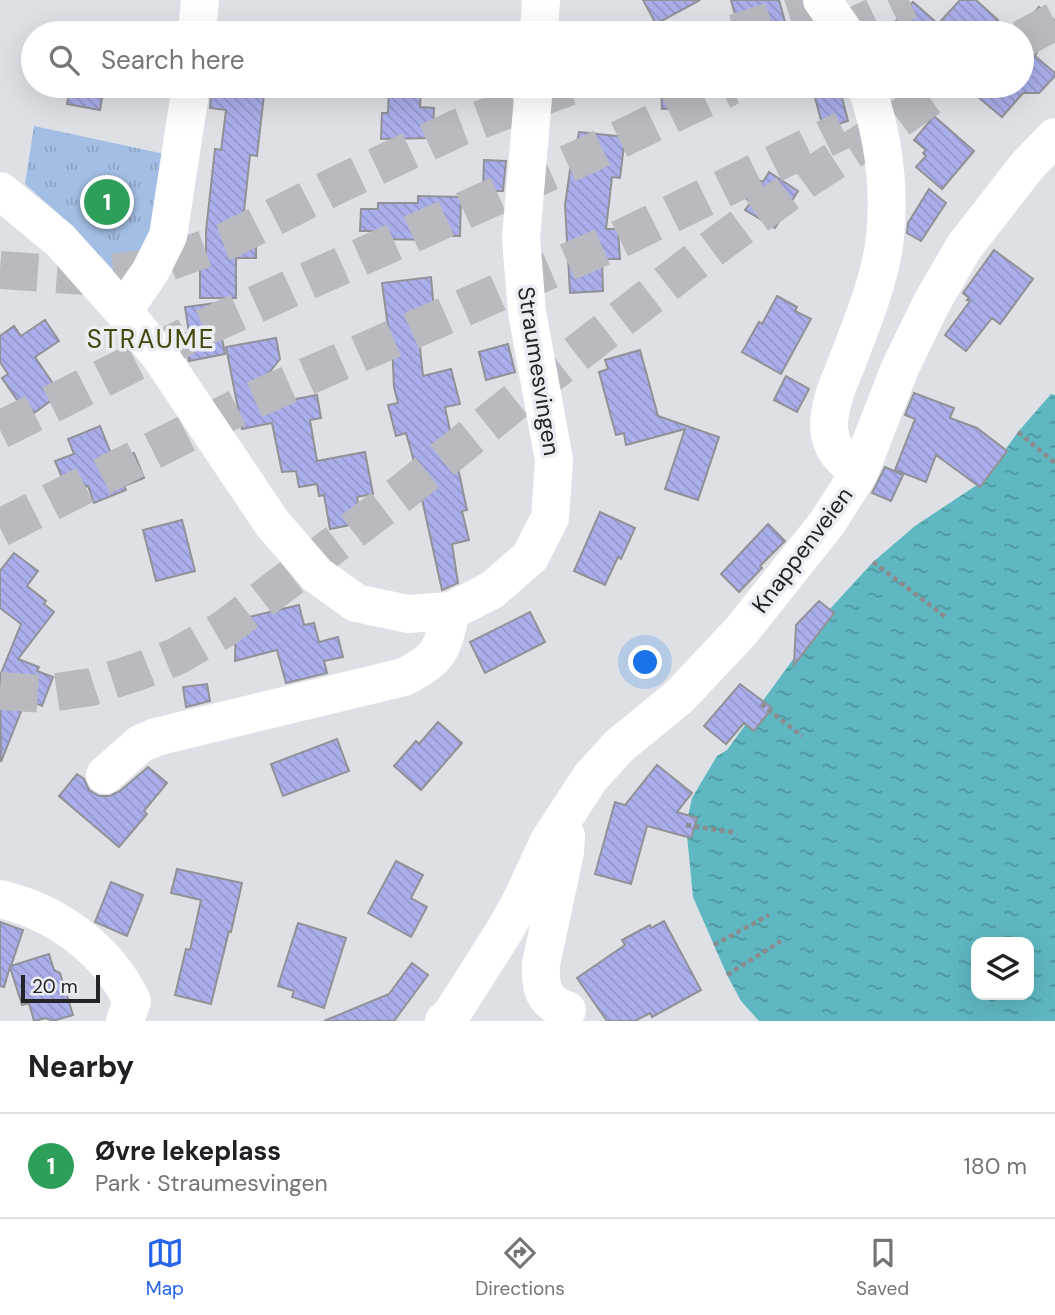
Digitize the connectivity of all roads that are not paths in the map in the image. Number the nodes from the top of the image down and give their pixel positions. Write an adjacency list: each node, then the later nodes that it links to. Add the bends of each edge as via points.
1 (200, 0): 4 (street)
2 (541, 0): 5 (street)
3 (822, 0): 6 (street)
4 (198, 21)
5 (540, 21)
6 (837, 21)
7 (189, 98): 12 (street, via 168,236)
8 (533, 98): 14 (street, Straumesvingen, via 521,238 527,312 554,460 550,518 530,557 492,590)
9 (869, 98): 13 (street, via 887,191 885,238 876,282 832,402 829,426 832,444 842,460)
10 (1055, 136): 13 (street, Knappenveien, via 964,247 900,368)
11 (0, 191): 12 (street, Straumesvingen, via 60,240)
12 (123, 311): 14 (street, Straumesvingen, via 160,356 272,523 317,575 356,603 408,614)
13 (859, 473): 16 (street, Knappenveien, via 827,523 742,630 680,696 619,746)
14 (452, 611): 15 (street, via 437,656 404,677 156,737 140,744)
15 (106, 775)
16 (561, 819): 18 (street, via 565,852 540,982 545,995); 20 (street, Knappenveien, via 511,921)
17 (4, 900): 19 (street, via 50,916 91,947 128,992 132,1001)
18 (567, 1010)
19 (125, 1021)
20 (444, 1021)

